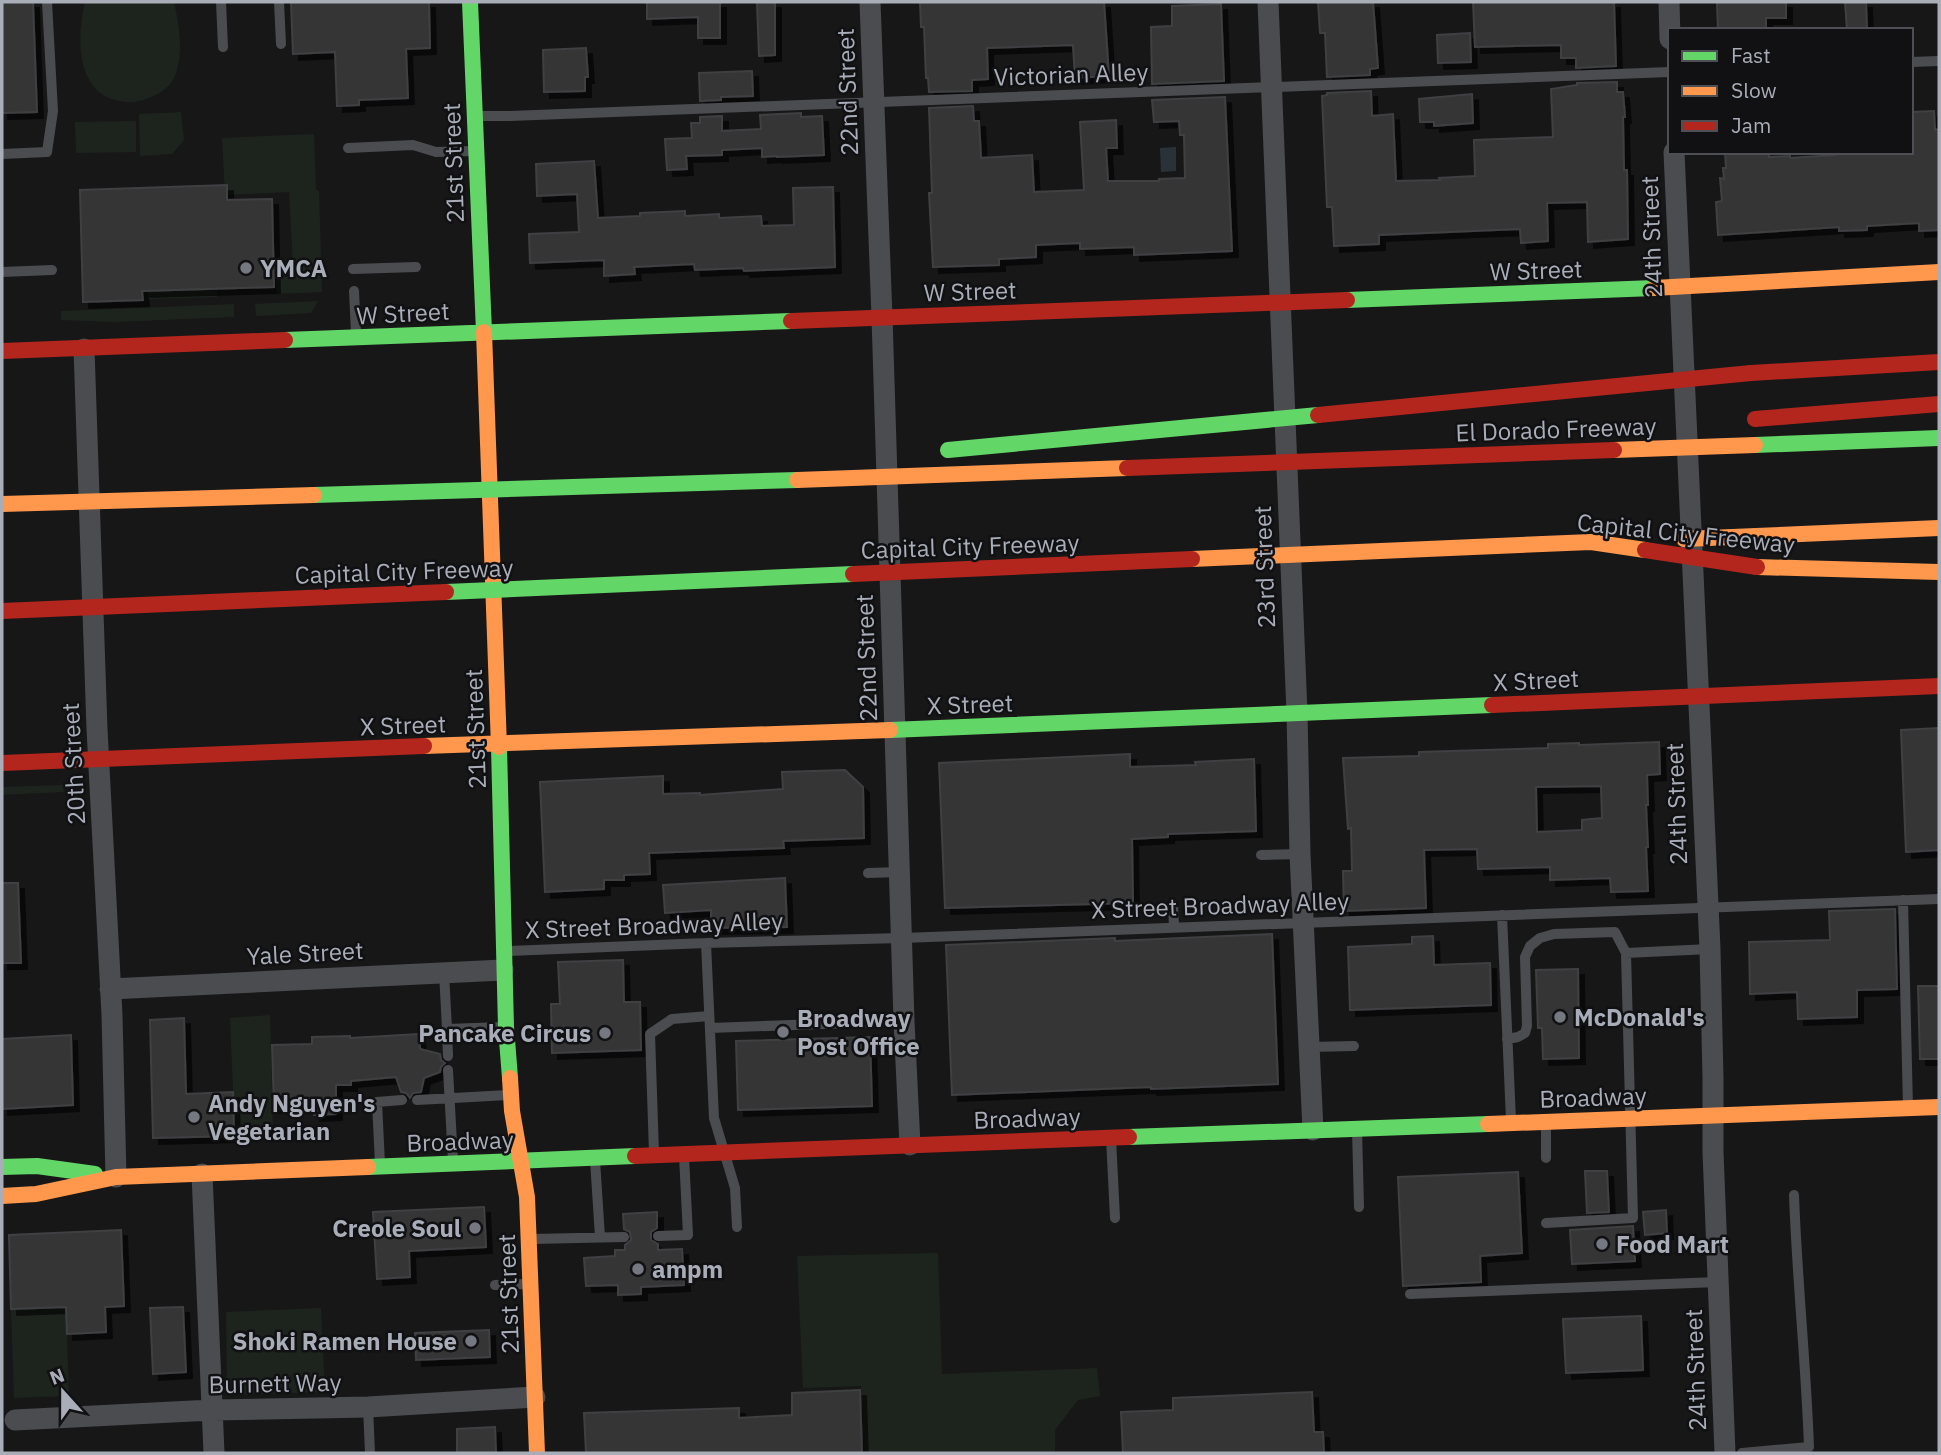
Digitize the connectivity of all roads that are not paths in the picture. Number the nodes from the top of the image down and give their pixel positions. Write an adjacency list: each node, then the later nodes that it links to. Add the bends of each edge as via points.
1 (47, 2): 19 (lane, via 52,111 47,152)
2 (221, 2): 10 (lane)
3 (279, 2): 9 (lane)
4 (470, 2): 16 (main road, 21st Street)
5 (870, 2): 15 (street, 22nd Street)
6 (1268, 2): 14 (street, 23rd Street)
7 (1668, 2): 8 (street)
8 (1669, 28)
9 (281, 44)
10 (223, 47)
11 (1939, 61): 12 (lane)
12 (1913, 62)
13 (1668, 72): 14 (lane, Victorian Alley)
14 (1271, 88): 15 (lane, Victorian Alley); 28 (street, 23rd Street)
15 (874, 101): 16 (lane, Victorian Alley); 29 (street, 22nd Street)
16 (474, 116): 18 (main road, 21st Street)
17 (348, 148): 18 (lane, via 413,145 436,152)
18 (475, 151): 30 (main road, 21st Street)
19 (2, 154)
20 (1674, 154): 26 (street, 24th Street)
21 (416, 267): 22 (lane)
22 (353, 269)
23 (52, 270): 24 (lane)
24 (2, 272)
25 (1939, 272): 26 (main road, W Street)
26 (1679, 286): 28 (main road, W Street); 53 (street, 24th Street)
27 (354, 291): 31 (lane)
28 (1280, 303): 29 (main road, W Street); 54 (street, 23rd Street)
29 (882, 317): 30 (main road, W Street); 55 (street, 22nd Street)
30 (484, 332): 31 (main road, W Street); 56 (main road, 21st Street)
31 (356, 338): 32 (main road, W Street)
32 (84, 349): 33 (main road, W Street); 57 (street, 20th Street)
33 (2, 351)
34 (1939, 362): 41 (main road, bridge, via 1751,373)
35 (1939, 404): 36 (main road)
36 (1748, 419)
37 (1704, 423): 38 (main road)
38 (1665, 426)
39 (1517, 438): 45 (main road, bridge)
40 (1939, 438): 45 (main road, El Dorado Freeway, bridge)
41 (927, 452)
42 (900, 454): 43 (main road)
43 (872, 457)
44 (803, 464): 46 (main road, bridge)
45 (1174, 465): 46 (main road, bridge)
46 (542, 489): 47 (main road, bridge)
47 (2, 504)
48 (1939, 528): 49 (main road, bridge)
49 (1591, 542): 50 (main road, Capital City Freeway, bridge, via 1757,567); 51 (main road, Capital City Freeway, bridge)
50 (1939, 572)
51 (2, 611)
52 (1939, 686): 53 (main road, X Street)
53 (1698, 695): 54 (main road, X Street); 66 (street, 24th Street)
54 (1297, 713): 55 (main road, X Street); 59 (street, 23rd Street)
55 (894, 730): 56 (main road, X Street); 61 (street, 22nd Street)
56 (499, 744): 57 (main road, X Street); 74 (main road, 21st Street)
57 (98, 759): 58 (main road, X Street); 76 (street, 20th Street)
58 (2, 763)
59 (1300, 854): 60 (lane); 68 (street, 23rd Street)
60 (1261, 855)
61 (900, 872): 62 (lane); 70 (street, 22nd Street)
62 (868, 873)
63 (1939, 899): 64 (lane, X Street Broadway Alley)
64 (1903, 900): 66 (lane, X Street Broadway Alley); 92 (lane)
65 (1173, 905): 69 (lane)
66 (1707, 908): 67 (lane, X Street Broadway Alley); 72 (street, 24th Street)
67 (1502, 915): 68 (lane, X Street Broadway Alley); 82 (lane)
68 (1303, 923): 69 (lane, X Street Broadway Alley); 84 (street, 23rd Street)
69 (1174, 927): 70 (lane, X Street Broadway Alley)
70 (902, 938): 71 (lane, X Street Broadway Alley); 78 (street, 22nd Street)
71 (706, 943): 74 (lane, X Street Broadway Alley); 77 (lane)
72 (1710, 949): 73 (lane); 93 (street, 24th Street)
73 (1626, 953): 82 (lane, via 1615,932 1540,938 1525,957 1525,1033); 94 (lane)
74 (503, 960): 75 (street, Yale Street); 79 (main road, 21st Street)
75 (444, 972): 76 (street, Yale Street); 81 (lane)
76 (110, 989): 111 (street, 20th Street)
77 (709, 1016): 80 (lane); 102 (lane, via 672,1019 650,1034)
78 (904, 1021): 80 (lane); 100 (street, 22nd Street)
79 (506, 1027): 81 (lane); 87 (main road, 21st Street)
80 (710, 1028): 101 (lane, via 714,1118)
81 (447, 1029): 85 (lane)
82 (1507, 1039): 96 (lane)
83 (1354, 1046): 84 (lane)
84 (1310, 1047): 98 (street, 23rd Street)
85 (448, 1056)
86 (448, 1070): 88 (lane)
87 (510, 1095): 88 (lane); 106 (main road, 21st Street)
88 (449, 1098): 90 (lane); 107 (lane)
89 (402, 1100): 108 (lane, via 377,1102)
90 (417, 1100)
91 (1939, 1107): 92 (main road, Broadway)
92 (1908, 1109): 93 (main road, Broadway)
93 (1713, 1115): 94 (main road, Broadway); 122 (street, 24th Street)
94 (1631, 1118): 95 (main road, Broadway); 116 (lane, via 1633,1218)
95 (1546, 1122): 96 (main road, Broadway); 105 (lane)
96 (1511, 1123): 97 (main road, Broadway)
97 (1357, 1128): 98 (main road, Broadway); 114 (lane)
98 (1313, 1130): 99 (main road, Broadway)
99 (1111, 1138): 100 (main road, Broadway); 115 (lane)
100 (910, 1145): 101 (main road, Broadway)
101 (723, 1152): 103 (main road, Broadway); 117 (lane, via 736,1188)
102 (654, 1156): 103 (main road, Broadway); 104 (main road, Broadway)
103 (684, 1156): 118 (lane, via 688,1235)
104 (595, 1158): 106 (main road, Broadway); 119 (lane)
105 (1546, 1158)
106 (522, 1162): 107 (main road, Broadway); 121 (main road, 21st Street)
107 (453, 1164): 108 (main road, Broadway)
108 (380, 1166): 110 (main road, Broadway)
109 (2, 1167): 111 (main road, Broadway, via 37,1166)
110 (202, 1174): 111 (main road, Broadway); 128 (street)
111 (116, 1177): 113 (main road, Broadway, via 36,1194)
112 (1794, 1195): 134 (lane, via 1809,1447)
113 (2, 1196)
114 (1359, 1207)
115 (1115, 1218)
116 (1545, 1223)
117 (737, 1227)
118 (657, 1236)
119 (600, 1237): 120 (lane); 121 (lane)
120 (624, 1237)
121 (529, 1239): 123 (main road, 21st Street)
122 (1718, 1282): 125 (lane); 133 (street, 24th Street)
123 (530, 1284): 124 (lane); 126 (main road, 21st Street)
124 (495, 1285)
125 (1410, 1294)
126 (535, 1397): 127 (street, Burnett Way); 132 (main road, 21st Street)
127 (368, 1407): 128 (street, Burnett Way); 131 (lane)
128 (212, 1410): 129 (street, Burnett Way); 130 (street)
129 (15, 1420)
130 (214, 1453)
131 (370, 1453)
132 (537, 1453)
133 (1725, 1453)
134 (1742, 1453)

